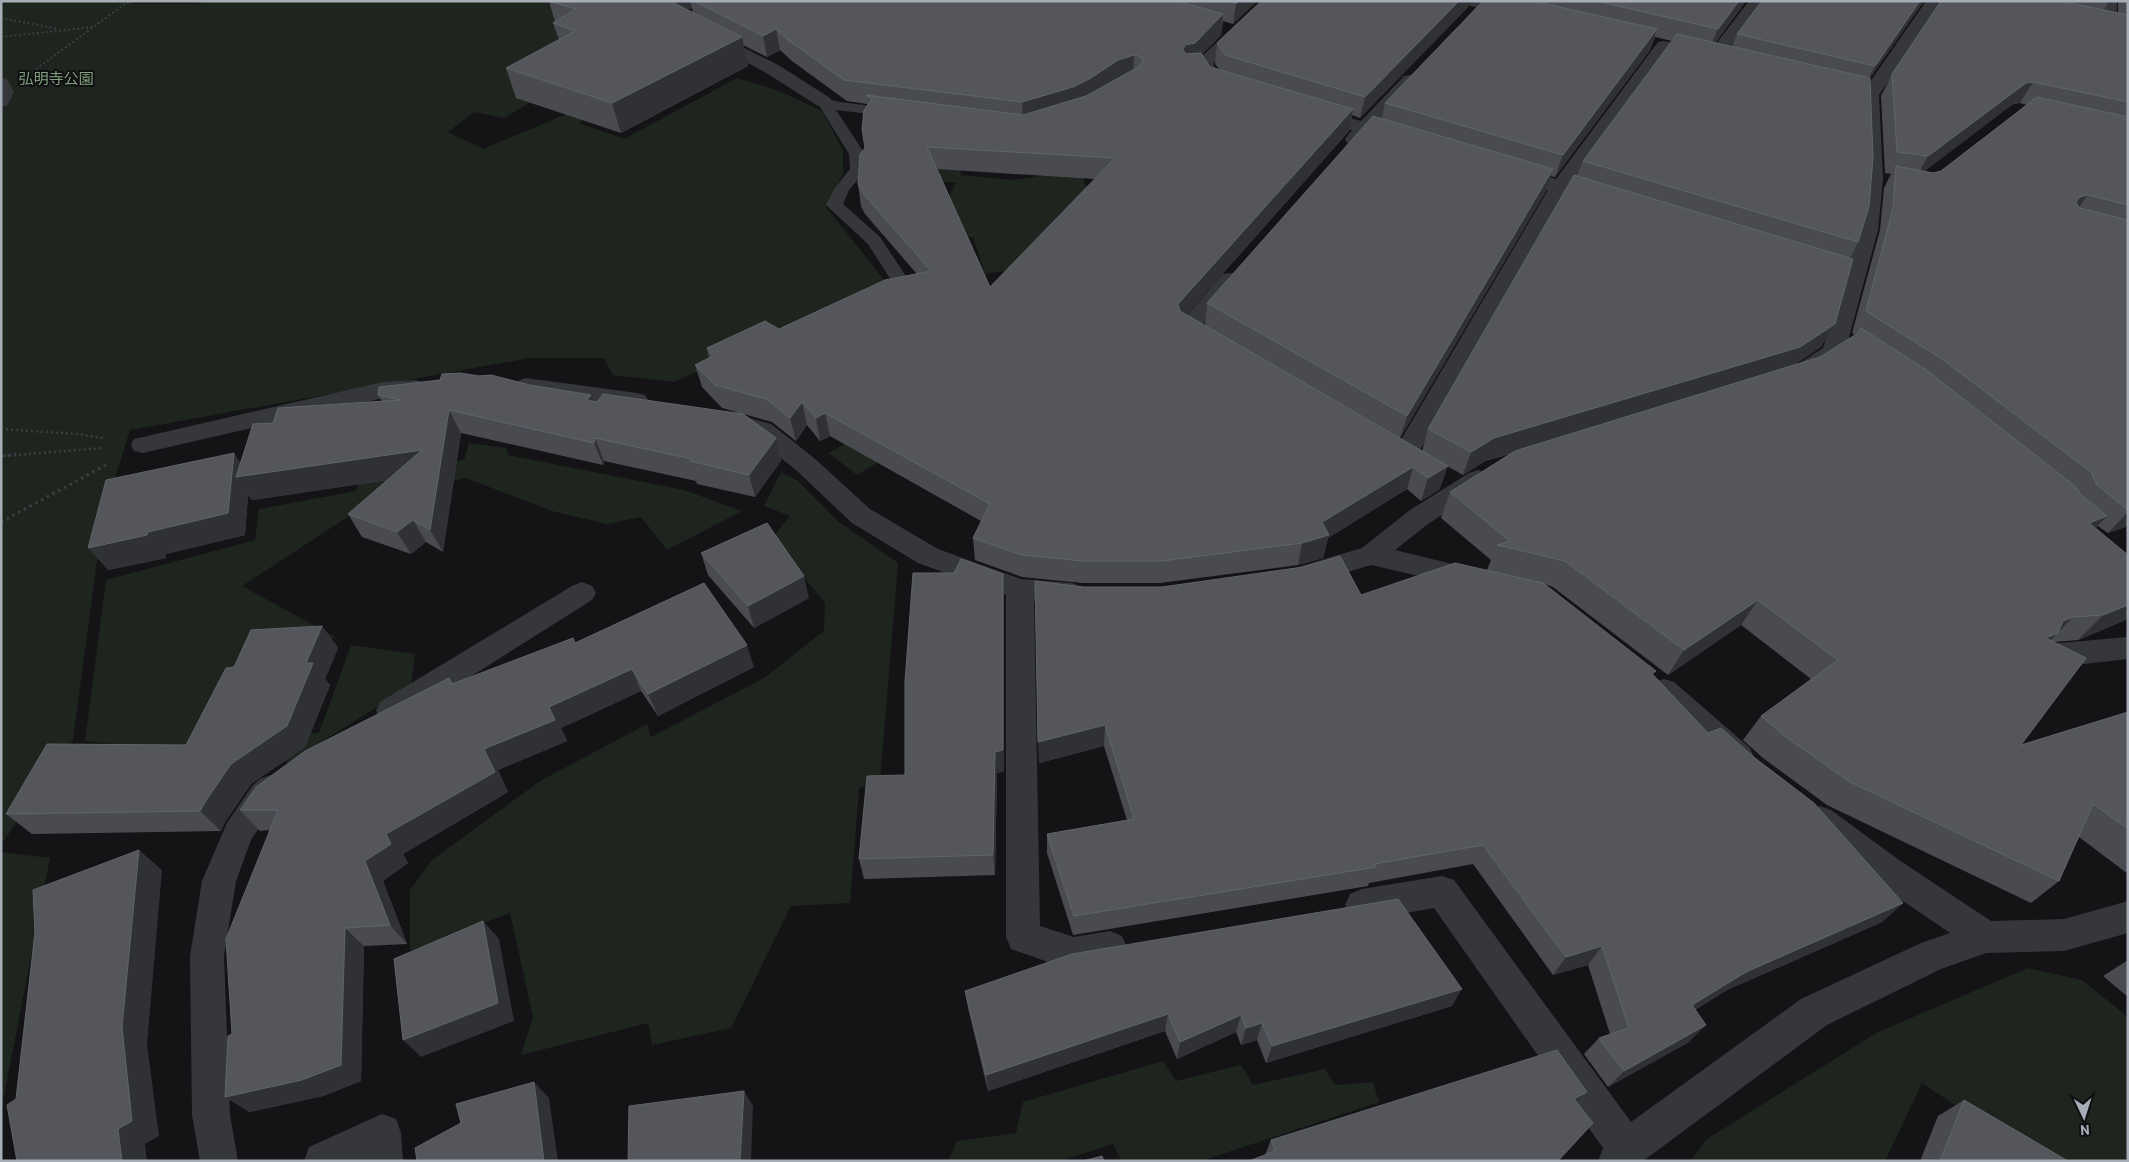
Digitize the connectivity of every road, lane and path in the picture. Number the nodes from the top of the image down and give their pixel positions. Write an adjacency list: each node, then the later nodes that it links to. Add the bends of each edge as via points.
1 (129, 1): 2 (path); 11 (path)
2 (171, 1)
3 (1270, 1): 18 (street, via 1227,30 1198,69 1215,82)
4 (1758, 1): 15 (street)
5 (1934, 1): 31 (street, via 1862,93 1882,181 1868,230 1845,273)
6 (2109, 1): 10 (street, via 2114,29)
7 (1477, 5): 8 (street)
8 (1530, 15)
9 (1, 18): 12 (path)
10 (2088, 24)
11 (95, 26): 12 (path); 19 (path)
12 (62, 30): 14 (path)
13 (699, 30): 20 (street, via 774,70)
14 (1, 37)
15 (1680, 50): 16 (street); 27 (street)
16 (1733, 63)
17 (1423, 66): 23 (street)
18 (1243, 91)
19 (2, 92)
20 (824, 102): 22 (lane); 30 (lane, via 857,154 858,170 834,205 874,241)
21 (1299, 108): 23 (street)
22 (908, 115)
23 (1364, 128): 24 (street); 25 (street)
24 (1420, 145)
25 (1338, 157)
26 (1494, 167): 27 (street)
27 (1560, 187): 28 (street); 42 (street)
28 (1617, 204)
29 (1247, 261): 32 (street, via 1188,328)
30 (904, 287)
31 (1837, 336): 33 (street); 34 (street, via 1833,352)
32 (1230, 352)
33 (1861, 352)
34 (1787, 379)
35 (506, 384): 37 (street)
36 (440, 387): 41 (street, via 383,390)
37 (655, 404)
38 (727, 420): 49 (street, via 762,430 805,464 861,516 928,556)
39 (1, 429): 40 (path)
40 (77, 434)
41 (143, 445): 43 (path); 45 (path)
42 (1405, 455)
43 (1, 456)
44 (1495, 468): 46 (street, via 1455,484)
45 (1, 522)
46 (1371, 555): 47 (street); 48 (street)
47 (1288, 579)
48 (1494, 584)
49 (1020, 588): 51 (street); 62 (street, via 1023,937 1074,954)
50 (582, 593): 55 (street)
51 (1092, 596)
52 (2128, 648): 53 (street)
53 (2049, 656)
54 (1647, 676): 57 (street)
55 (367, 726)
56 (294, 773): 64 (street, via 262,796 238,833 219,881 207,956 211,1115)
57 (1758, 774)
58 (1796, 802): 61 (street, via 1887,871)
59 (1335, 910): 63 (street, via 1442,891)
60 (2128, 917): 61 (street, via 2064,935)
61 (1986, 937): 63 (street, via 1933,955 1814,1012)
62 (1142, 942)
63 (1622, 1155)
64 (219, 1161)
65 (323, 1161): 66 (street, via 382,1133)
66 (384, 1161)

